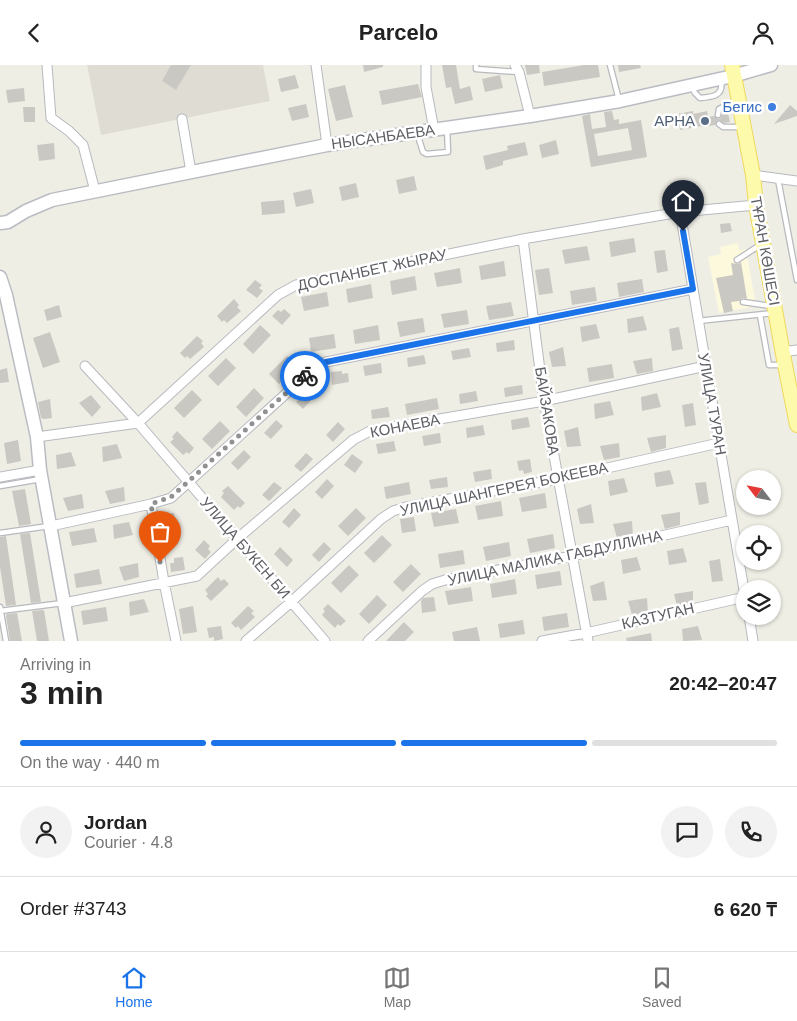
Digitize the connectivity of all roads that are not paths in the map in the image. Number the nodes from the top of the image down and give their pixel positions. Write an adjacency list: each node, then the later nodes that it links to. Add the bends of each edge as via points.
1 (47, 65): 24 (street, via 51,118 70,131 82,145)
2 (316, 65): 19 (street)
3 (426, 65): 17 (street, via 426,87)
4 (476, 65): 7 (lane, via 476,69)
5 (610, 65): 10 (lane)
6 (771, 65): 8 (street, НЫСАНБАЕВА)
7 (517, 69): 12 (street)
8 (729, 73): 9 (main road, ТҰРАН КӨШЕСІ); 10 (street, НЫСАНБАЕВА)
9 (738, 99): 11 (lane, via 719,109); 15 (main road, ТҰРАН КӨШЕСІ)
10 (620, 101): 12 (street, НЫСАНБАЕВА)
11 (718, 115)
12 (530, 116): 16 (street, НЫСАНБАЕВА)
13 (182, 119): 20 (street)
14 (719, 124): 15 (lane)
15 (743, 127): 21 (main road, ТҰРАН КӨШЕСІ)
16 (447, 128): 17 (street, НЫСАНБАЕВА); 18 (lane, via 448,152 423,152)
17 (434, 130): 18 (street, НЫСАНБАЕВА)
18 (416, 132): 19 (street, НЫСАНБАЕВА)
19 (327, 145): 20 (street, НЫСАНБАЕВА)
20 (191, 172): 24 (street, НЫСАНБАЕВА)
21 (753, 175): 22 (street); 25 (main road, ТҰРАН КӨШЕСІ)
22 (778, 177): 23 (street); 32 (lane)
23 (797, 181)
24 (95, 191): 27 (street, НЫСАНБАЕВА, via 52,200)
25 (756, 205): 26 (street, ДОСПАНБЕТ ЖЫРАУ); 29 (main road, ТҰРАН КӨШЕСІ)
26 (680, 212): 28 (street, ДОСПАНБЕТ ЖЫРАУ); 33 (street, УЛИЦА ТУРАН)
27 (0, 223)
28 (523, 239): 37 (street, БАЙЗАКОВА); 44 (street, ДОСПАНБЕТ ЖЫРАУ, via 287,289)
29 (763, 242): 30 (lane); 35 (main road, ТҰРАН КӨШЕСІ)
30 (737, 260)
31 (0, 277): 46 (street)
32 (797, 281)
33 (693, 289): 37 (street); 38 (street, УЛИЦА ТУРАН)
34 (743, 302): 35 (lane)
35 (775, 309): 36 (lane); 40 (main road, ТҰРАН КӨШЕСІ)
36 (760, 315): 38 (lane); 40 (lane, via 769,365)
37 (535, 321): 43 (street, БАЙЗАКОВА); 51 (street, via 319,365)
38 (698, 321): 42 (street, УЛИЦА ТУРАН)
39 (797, 350): 40 (street)
40 (784, 359): 45 (main road, ТҰРАН КӨШЕСІ)
41 (85, 365): 44 (street, УЛИЦА БУКЕН БИ)
42 (706, 366): 43 (street, КОНАЕВА); 47 (street, УЛИЦА ТУРАН)
43 (544, 401): 50 (street, БАЙЗАКОВА); 57 (street, КОНАЕВА, via 360,435)
44 (138, 423): 46 (street); 51 (street, УЛИЦА БУКЕН БИ)
45 (797, 425)
46 (36, 437): 48 (street)
47 (719, 443): 50 (street, УЛИЦА ШАНГЕРЕЯ БОКЕЕВА); 54 (street, УЛИЦА ТУРАН)
48 (41, 475): 49 (street); 52 (lane); 55 (street)
49 (0, 477)
50 (558, 479): 58 (street, БАЙЗАКОВА); 62 (street, УЛИЦА ШАНГЕРЕЯ БОКЕЕВА, via 394,511 381,519)
51 (188, 483): 53 (street, via 171,497); 57 (street, УЛИЦА БУКЕН БИ)
52 (0, 486)
53 (151, 504): 55 (street); 60 (street)
54 (732, 519): 58 (street, УЛИЦА МАЛИКА ГАБДУЛЛИНА); 59 (street, УЛИЦА ТУРАН)
55 (51, 526): 56 (lane); 63 (street)
56 (0, 533)
57 (237, 539): 60 (street, КОНАЕВА, via 197,576); 62 (street, УЛИЦА БУКЕН БИ)
58 (572, 556): 66 (street, БАЙЗАКОВА); 72 (street, УЛИЦА МАЛИКА ГАБДУЛЛИНА, via 432,584)
59 (742, 580)
60 (164, 582): 63 (street, КОНАЕВА); 69 (street)
61 (736, 598): 66 (street, КАЗТУГАН)
62 (291, 602): 70 (street, УЛИЦА ШАНГЕРЕЯ БОКЕЕВА); 71 (street, УЛИЦА БУКЕН БИ)
63 (64, 603): 64 (lane); 68 (street)
64 (0, 610): 67 (lane)
65 (750, 625): 74 (street)
66 (587, 637): 73 (street, КАЗТУГАН)
67 (6, 641)
68 (70, 641)
69 (176, 641)
70 (246, 641)
71 (325, 641)
72 (368, 641)
73 (542, 641)
74 (753, 641)

